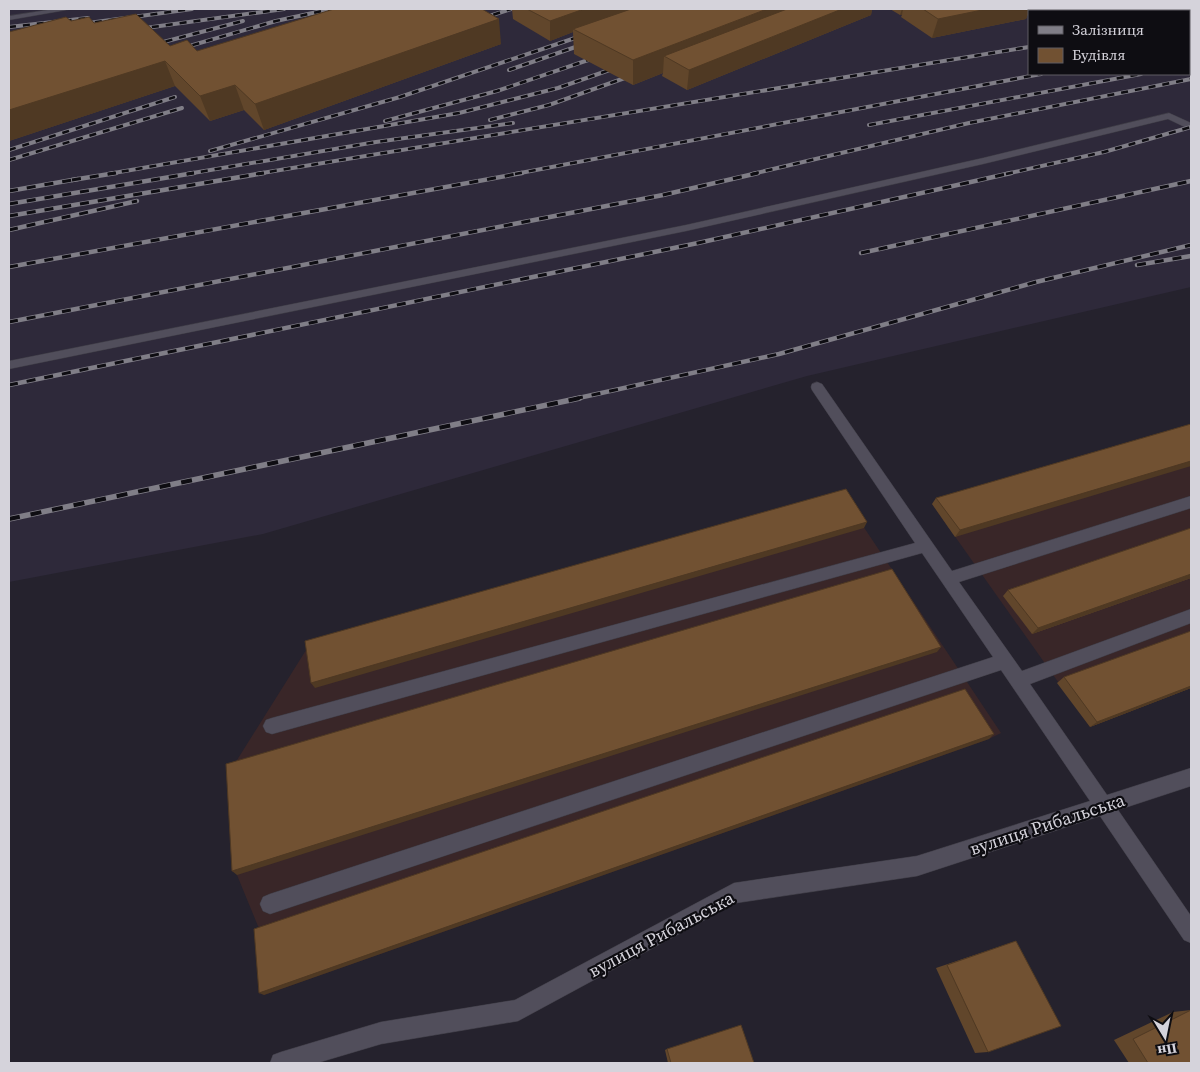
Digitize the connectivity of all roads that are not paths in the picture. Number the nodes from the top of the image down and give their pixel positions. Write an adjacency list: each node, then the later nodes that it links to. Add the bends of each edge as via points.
1 (68, 9): 2 (lane)
2 (9, 18)
3 (1191, 127): 4 (lane, via 1169,116 983,162 686,228)
4 (9, 365)
5 (817, 387): 7 (lane)
6 (1191, 502): 8 (lane)
7 (926, 546): 8 (lane); 12 (lane)
8 (947, 579): 10 (lane)
9 (1191, 616): 11 (lane)
10 (1004, 661): 11 (lane); 15 (lane)
11 (1017, 681): 14 (lane)
12 (272, 726)
13 (1191, 777): 14 (lane, вулиця Рибальська)
14 (1104, 806): 16 (lane); 17 (lane, вулиця Рибальська, via 917,866 734,893 518,1010 381,1033)
15 (270, 904)
16 (1191, 933)
17 (280, 1063)

